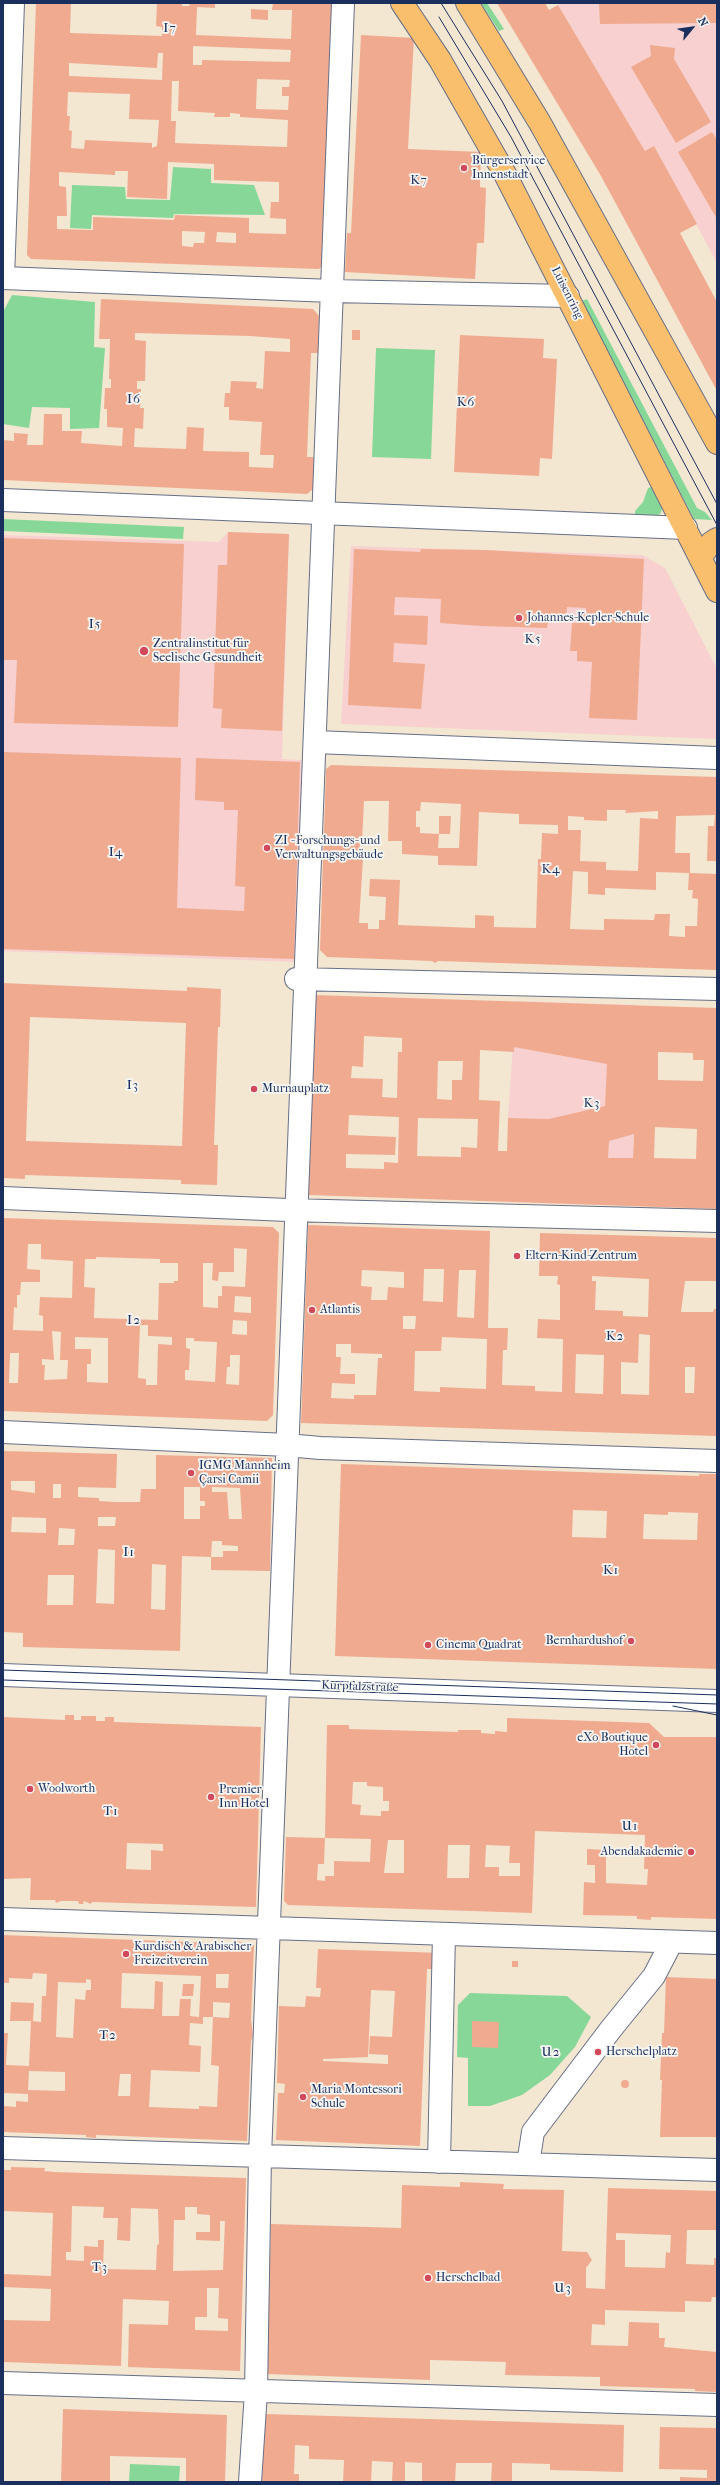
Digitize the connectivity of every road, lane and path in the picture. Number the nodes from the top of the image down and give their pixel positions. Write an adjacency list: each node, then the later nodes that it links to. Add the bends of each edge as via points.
1 (13, 3): 5 (street)
2 (467, 3): 8 (main road, via 540,123)
3 (344, 4): 6 (street)
4 (407, 6): 7 (main road, Luisenring, via 470,110)
5 (3, 278): 6 (street)
6 (332, 291): 7 (street); 10 (street)
7 (568, 296): 11 (main road, Luisenring)
8 (717, 443)
9 (3, 500): 10 (street)
10 (324, 514): 11 (street); 15 (street)
11 (686, 528): 13 (main road, Luisenring)
12 (717, 539): 13 (main road)
13 (700, 558): 14 (main road, Luisenring)
14 (717, 591)
15 (315, 742): 16 (street); 17 (street)
16 (717, 758)
17 (301, 979): 18 (street); 20 (street)
18 (717, 989)
19 (3, 1198): 20 (street)
20 (297, 1210): 21 (street); 23 (street)
21 (717, 1221)
22 (3, 1432): 23 (street)
23 (287, 1445): 24 (street); 26 (street)
24 (717, 1461)
25 (3, 1675): 26 (street, Kurpfalzstraße)
26 (279, 1684): 27 (street, Kurpfalzstraße); 29 (street)
27 (717, 1701)
28 (3, 1919): 29 (street)
29 (270, 1928): 30 (street); 34 (street)
30 (444, 1934): 31 (street); 35 (street)
31 (717, 1943)
32 (668, 1949): 36 (street, via 654,1976 534,2132)
33 (3, 2148): 34 (street)
34 (260, 2156): 35 (street); 39 (street)
35 (439, 2162): 36 (street)
36 (528, 2164): 37 (street)
37 (717, 2170)
38 (3, 2383): 39 (street)
39 (256, 2392): 40 (street); 41 (street)
40 (717, 2405)
41 (250, 2482)

